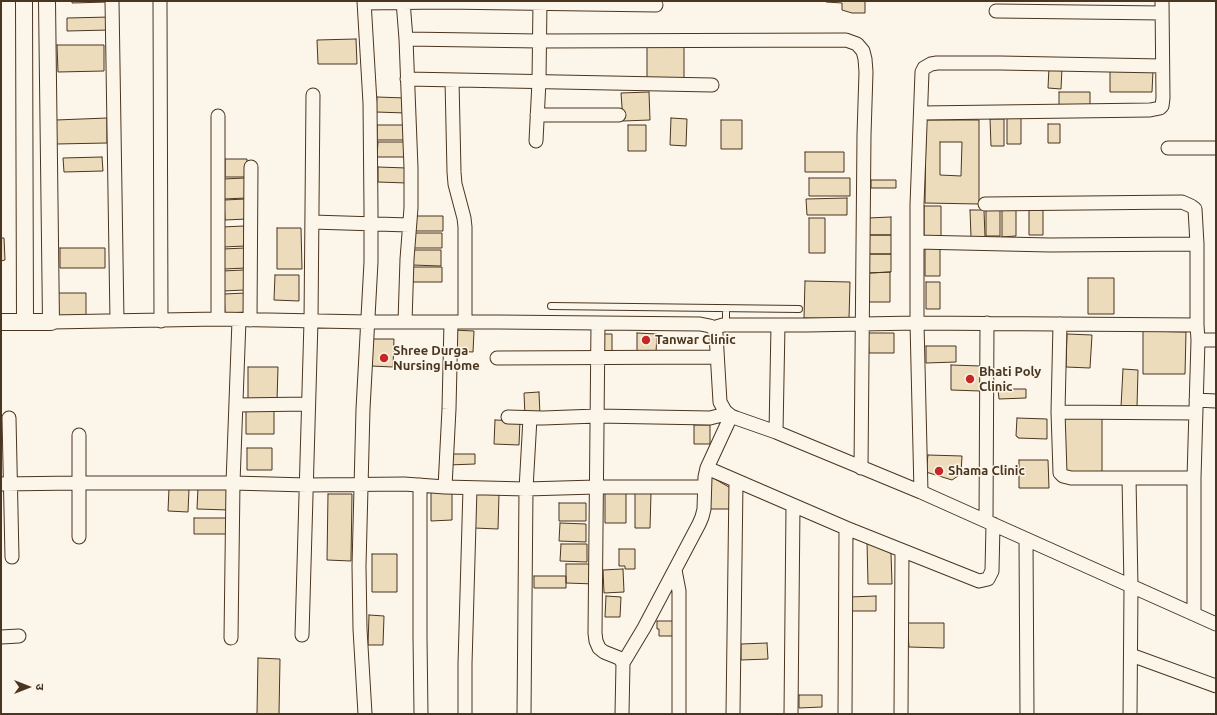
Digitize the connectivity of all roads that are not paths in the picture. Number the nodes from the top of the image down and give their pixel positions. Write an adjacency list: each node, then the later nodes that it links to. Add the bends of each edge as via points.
1 (24, 1): 43 (street)
2 (48, 1): 44 (street)
3 (112, 1): 39 (street)
4 (160, 1): 40 (street)
5 (364, 2): 6 (street); 30 (street, via 370,103)
6 (403, 2): 7 (street); 12 (street)
7 (443, 2): 8 (street)
8 (540, 2): 9 (street); 13 (street)
9 (656, 5)
10 (1162, 7): 11 (street); 14 (street)
11 (996, 11)
12 (406, 39): 13 (street); 15 (street)
13 (539, 41): 17 (street); 52 (street, via 846,40 857,44 863,51 865,60)
14 (1162, 66): 20 (street, via 1163,102 1156,110); 20 (street, via 1000,62 930,64 922,72)
15 (407, 79): 16 (street); 31 (street, via 411,168)
16 (452, 80): 17 (street); 48 (street, via 454,172 465,227)
17 (539, 81): 18 (street); 21 (street)
18 (712, 85)
19 (313, 95): 29 (street)
20 (921, 113): 32 (street)
21 (536, 115): 22 (street); 24 (street)
22 (619, 115)
23 (218, 116): 37 (street)
24 (536, 141)
25 (1168, 148): 26 (street)
26 (1216, 148)
27 (251, 166): 38 (street)
28 (985, 204): 33 (street, via 1186,203 1195,209)
29 (312, 222): 30 (street); 41 (street)
30 (371, 224): 31 (street); 45 (street)
31 (409, 225): 46 (street)
32 (917, 242): 33 (street, via 1050,245); 50 (street)
33 (1196, 244): 56 (street)
34 (551, 306): 35 (lane)
35 (726, 308): 36 (lane); 54 (lane)
36 (799, 308)
37 (218, 319): 38 (street); 40 (street)
38 (245, 320): 41 (street); 65 (street)
39 (117, 321): 40 (street); 44 (street)
40 (161, 321)
41 (311, 321): 45 (street); 64 (street)
42 (1, 322): 43 (street)
43 (26, 322): 44 (street)
44 (51, 322)
45 (368, 322): 46 (street); 84 (street)
46 (405, 322): 47 (street)
47 (451, 322): 48 (street); 86 (street)
48 (465, 322): 49 (street)
49 (598, 323): 57 (street, via 700,324); 62 (street)
50 (917, 323): 51 (street); 52 (street); 91 (street)
51 (987, 323): 53 (street); 93 (street)
52 (863, 324): 55 (street); 76 (street)
53 (1060, 324): 56 (street); 67 (street)
54 (726, 325): 55 (street); 57 (street)
55 (778, 325): 73 (street)
56 (1197, 325): 58 (street)
57 (713, 328): 60 (street, via 716,334)
58 (1198, 340): 59 (street); 66 (street)
59 (1216, 340)
60 (716, 357): 62 (street); 68 (street, via 720,402)
61 (497, 358): 62 (street)
62 (598, 358): 69 (street)
63 (1216, 401): 66 (street)
64 (308, 404): 65 (street); 83 (street)
65 (237, 405): 81 (street)
66 (1196, 407): 67 (street); 78 (street)
67 (1058, 412): 77 (street, via 1060,473 1063,476)
68 (728, 413): 69 (street, via 710,418); 73 (street); 75 (street)
69 (597, 416): 72 (street); 87 (street)
70 (508, 417): 72 (street)
71 (9, 418): 82 (street)
72 (530, 418): 90 (street)
73 (776, 432): 76 (street)
74 (79, 435): 80 (street)
75 (707, 468): 79 (street); 89 (street)
76 (862, 468): 91 (street)
77 (1129, 478): 78 (street); 100 (street)
78 (1194, 478): 101 (street)
79 (736, 482): 92 (street); 116 (street)
80 (78, 483): 81 (street); 82 (street); 95 (street)
81 (233, 483): 83 (street); 106 (street)
82 (6, 484): 98 (street)
83 (306, 485): 84 (street); 103 (street)
84 (362, 485): 85 (street); 110 (street, via 359,566)
85 (420, 485): 86 (street); 111 (street)
86 (445, 487): 88 (street)
87 (596, 487): 89 (street); 90 (street); 108 (street, via 596,641 599,648 619,658)
88 (470, 488): 90 (street); 112 (street)
89 (704, 488): 99 (street, via 702,517)
90 (526, 489): 113 (street)
91 (921, 492): 93 (street)
92 (793, 506): 94 (street); 117 (street)
93 (990, 523): 96 (street); 97 (street, via 992,571 984,581 975,580)
94 (846, 528): 97 (street); 118 (street)
95 (79, 537)
96 (1026, 540): 100 (street); 120 (street)
97 (902, 551): 119 (street)
98 (12, 556)
99 (675, 570): 108 (street); 115 (street, via 679,591)
100 (1131, 587): 101 (street); 107 (street)
101 (1194, 614): 102 (street)
102 (1216, 624)
103 (302, 635)
104 (19, 636): 105 (street)
105 (1, 637)
106 (231, 638)
107 (1131, 655): 109 (street); 121 (street)
108 (623, 663): 114 (street)
109 (1216, 686)
110 (365, 714)
111 (421, 714)
112 (465, 714)
113 (524, 714)
114 (622, 714)
115 (679, 714)
116 (734, 714)
117 (792, 714)
118 (845, 714)
119 (901, 714)
120 (1027, 714)
121 (1130, 714)

